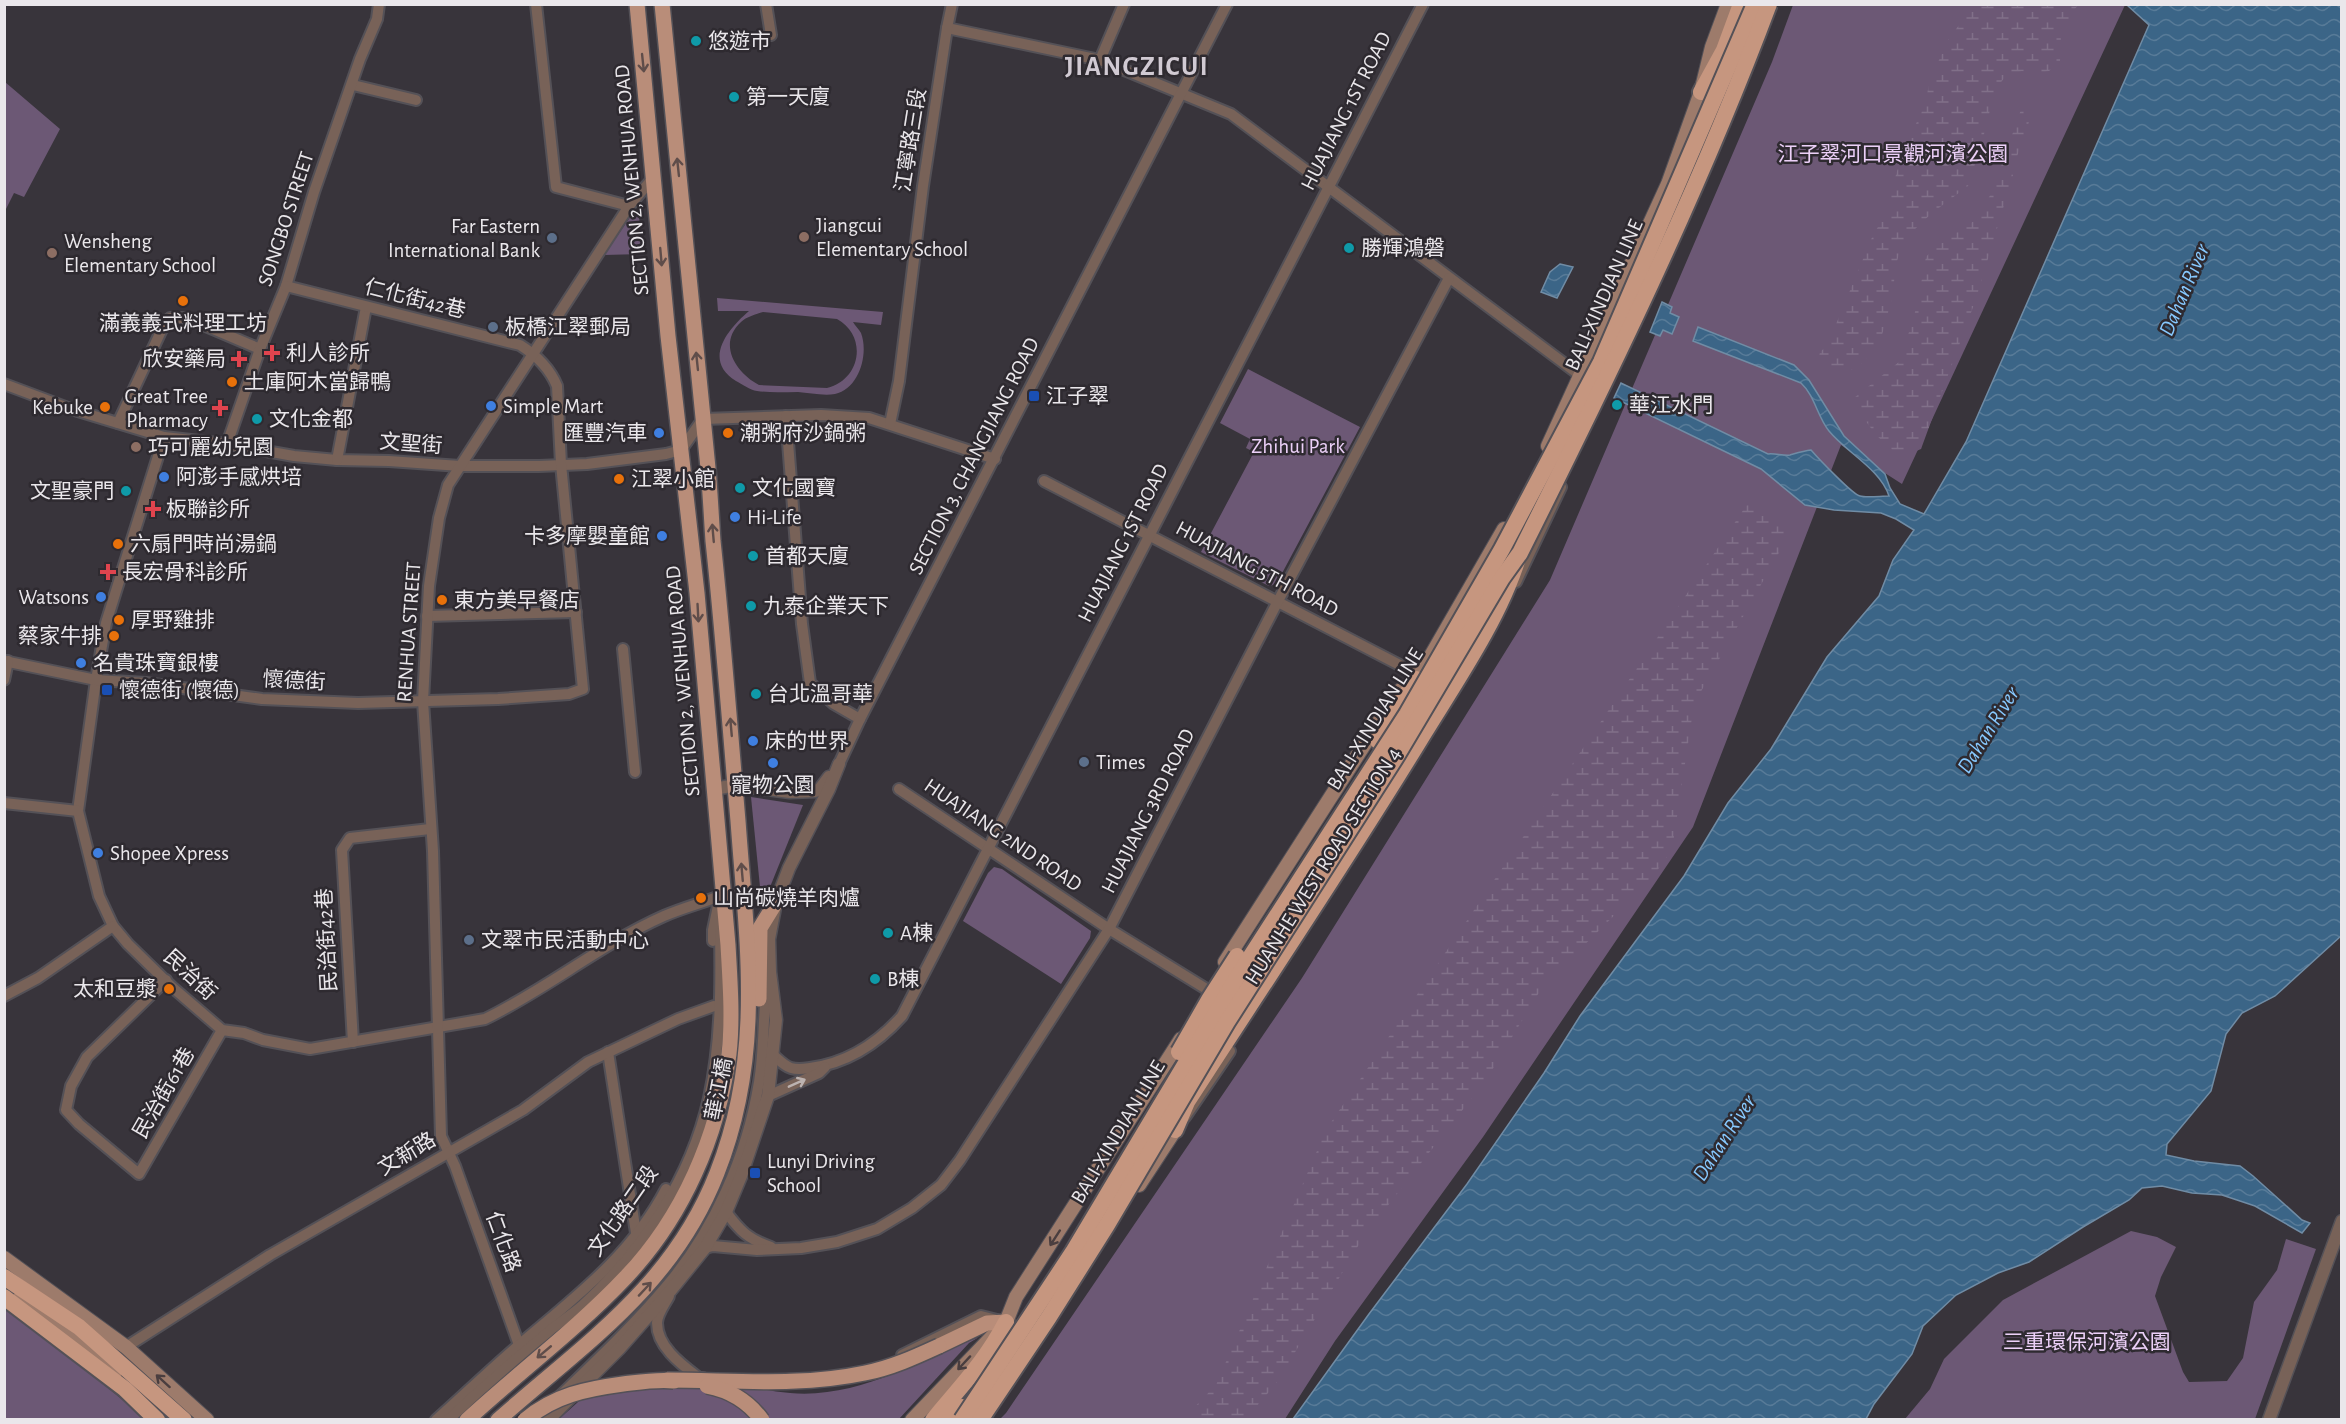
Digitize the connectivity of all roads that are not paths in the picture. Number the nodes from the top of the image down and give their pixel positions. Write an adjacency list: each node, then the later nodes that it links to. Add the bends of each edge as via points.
1 (379, 4): 16 (street, SONGBO STREET)
2 (536, 4): 25 (street, via 556,187)
3 (637, 4): 22 (main road, SECTION 2, WENHUA ROAD, one-way to 22)
4 (662, 4): 35 (main road, SECTION 2, WENHUA ROAD, one-way to 4)
5 (766, 4): 14 (street)
6 (952, 4): 13 (street, 江寧路三段)
7 (1124, 4): 15 (street)
8 (1227, 4): 18 (street, SECTION 3, CHANGJIANG ROAD)
9 (1423, 4): 24 (street, HUAJIANG 1ST ROAD)
10 (1756, 4): 20 (main road, HUANHE WEST ROAD SECTION 4); 102 (highway, BALI-XINDIAN LINE, bridge, via 1601,362 1502,549 1407,714 1238,976)
11 (1770, 4): 21 (street, HUANHE WEST ROAD SECTION 4); 47 (highway, BALI-XINDIAN LINE, bridge, via 1690,201)
12 (1736, 7): 17 (highway, via 1724,50)
13 (947, 28): 15 (street); 37 (street, 江寧路三段)
14 (771, 35)
15 (1100, 60): 18 (street)
16 (353, 85): 19 (street); 27 (street, SONGBO STREET, via 314,192)
17 (1701, 92): 23 (main road, HUANHE WEST ROAD SECTION 4)
18 (1182, 93): 24 (street, via 1231,114); 41 (street, SECTION 3, CHANGJIANG ROAD)
19 (416, 100)
20 (1719, 106): 21 (main road, HUANHE WEST ROAD SECTION 4); 23 (main road, HUANHE WEST ROAD SECTION 4)
21 (1705, 176): 33 (main road, HUANHE WEST ROAD SECTION 4, via 1648,307)
22 (654, 177): 25 (street, RENHUA STREET); 40 (main road, SECTION 2, WENHUA ROAD, one-way to 40)
23 (1668, 184): 31 (main road, HUANHE WEST ROAD SECTION 4)
24 (1328, 189): 26 (street); 46 (street, HUAJIANG 1ST ROAD)
25 (629, 206): 30 (street, RENHUA STREET)
26 (1449, 278): 31 (street); 48 (street, HUAJIANG 3RD ROAD)
27 (286, 286): 28 (street, 仁化街42巷); 29 (street, SONGBO STREET)
28 (366, 307): 30 (street, 仁化街42巷, via 520,345); 42 (street)
29 (260, 349): 36 (street, via 187,318 170,318); 39 (street, SONGBO STREET)
30 (532, 353): 43 (street, via 552,374 557,386); 44 (street, RENHUA STREET)
31 (1581, 377): 33 (street); 53 (main road, HUANHE WEST ROAD SECTION 4, via 1527,490)
32 (4, 384): 36 (street, 文聖街)
33 (1601, 387): 87 (street, HUANHE WEST ROAD SECTION 4, via 1586,434 1529,559 1454,694 1196,1104); 105 (main road, HUANHE WEST ROAD SECTION 4, via 1427,693 1102,1223)
34 (786, 416): 35 (street); 37 (street, via 869,418); 57 (street, via 810,683 834,704)
35 (703, 419): 40 (street); 60 (main road, SECTION 2, WENHUA ROAD, one-way to 35)
36 (118, 423): 38 (street, 文聖街)
37 (890, 423): 41 (street)
38 (165, 437): 39 (street, 文聖街); 55 (street, 民治街, via 118,580)
39 (227, 444): 42 (street, 文聖街)
40 (681, 450): 43 (street, 文聖街, via 587,464); 61 (main road, SECTION 2, WENHUA ROAD, one-way to 61)
41 (995, 459): 57 (street, SECTION 3, CHANGJIANG ROAD)
42 (337, 460): 44 (street, 文聖街)
43 (561, 464): 44 (street, 文聖街); 49 (street)
44 (460, 466): 50 (street, RENHUA STREET, via 448,484 439,518)
45 (1044, 481): 46 (street, HUAJIANG 5TH ROAD)
46 (1149, 534): 48 (street, HUAJIANG 5TH ROAD); 68 (street, HUAJIANG 1ST ROAD)
47 (1520, 553): 87 (highway, via 1510,584 1462,671 1187,1102); 126 (highway, BALI-XINDIAN LINE, bridge, via 1227,1022 1107,1225)
48 (1277, 603): 53 (street, HUAJIANG 5TH ROAD); 73 (street, HUAJIANG 3RD ROAD)
49 (576, 612): 50 (street); 56 (street, 懷德街, via 583,689 569,694)
50 (427, 616): 56 (street, RENHUA STREET)
51 (623, 649): 59 (street)
52 (6, 661): 54 (street); 55 (street, 懷德街)
53 (1418, 677): 76 (main road, HUANHE WEST ROAD SECTION 4, via 1398,692); 79 (main road, HUANHE WEST ROAD SECTION 4, via 1403,715 1254,948 1239,960); 102 (highway, bridge, via 1210,998)
54 (4, 680)
55 (96, 680): 56 (street, 懷德街, via 262,699); 65 (street, 民治街)
56 (423, 701): 67 (street, RENHUA STREET)
57 (860, 719): 58 (street, SECTION 3, CHANGJIANG ROAD)
58 (839, 764): 63 (street, via 820,789); 69 (street, SECTION 3, CHANGJIANG ROAD)
59 (635, 772)
60 (736, 785): 61 (street); 63 (street); 66 (main road, SECTION 2, WENHUA ROAD)
61 (714, 789): 70 (main road, SECTION 2, WENHUA ROAD)
62 (899, 789): 68 (street, HUAJIANG 2ND ROAD)
63 (790, 792): 69 (street, via 812,807)
64 (4, 803): 65 (street)
65 (78, 811): 72 (street, 民治街, via 99,896)
66 (737, 816): 89 (main road, 華江橋, one-way to 66, via 732,1132 748,1050 747,923)
67 (430, 829): 80 (street, RENHUA STREET); 82 (street, 民治街42巷, via 350,838 342,850)
68 (989, 847): 73 (street, HUAJIANG 2ND ROAD); 85 (street, HUAJIANG 1ST ROAD, via 902,1016 886,1034 862,1051)
69 (795, 854): 71 (street, SECTION 3, CHANGJIANG ROAD)
70 (721, 891): 78 (street, 文化路二段, via 713,930); 80 (street, 民治街, via 617,940 512,1006 485,1018); 103 (main road, SECTION 2, WENHUA ROAD, via 731,999 729,1052 713,1127 693,1177 656,1241 627,1277)
71 (776, 902): 74 (street, SECTION 3, CHANGJIANG ROAD, via 769,939); 89 (main road, via 760,928 757,1049 746,1115 725,1177)
72 (113, 926): 75 (street, 民治街); 77 (street, via 38,978)
73 (1109, 929): 76 (street, HUAJIANG 2ND ROAD); 94 (street, HUAJIANG 3RD ROAD, via 941,1185 877,1229 837,1242)
74 (770, 958): 84 (street, via 776,1020); 121 (street, bridge, via 763,1052 751,1121 722,1198 698,1242 666,1287)
75 (166, 980): 81 (street, 民治街); 81 (street, 民治街61巷, via 87,1057 71,1086 66,1110 139,1174)
76 (1208, 990): 79 (main road, HUANHE WEST ROAD SECTION 4)
77 (4, 996)
78 (714, 1006): 83 (street, 文新路); 92 (street, 文化路二段, via 711,1050 698,1112 662,1197)
79 (1191, 1024): 104 (main road, HUANHE WEST ROAD SECTION 4, one-way to 104, via 1016,1297)
80 (437, 1028): 82 (street, 民治街); 88 (street, RENHUA STREET, via 441,1136)
81 (222, 1030): 82 (street, 民治街, via 309,1049)
82 (353, 1042)
83 (608, 1052): 88 (street, 文新路, via 588,1062 523,1110); 92 (street)
84 (772, 1054): 85 (street, HUAJIANG 1ST ROAD, via 791,1068); 86 (street)
85 (825, 1066): 86 (street, HUAJIANG 1ST ROAD, one-way to 85, via 819,1073)
86 (768, 1096): 90 (street)
87 (1175, 1130): 105 (main road, HUANHE WEST ROAD SECTION 4, via 1052,1313)
88 (447, 1153): 106 (street, 仁化路); 107 (street, 文新路, via 270,1255)
89 (707, 1197): 119 (main road, 華江橋, one-way to 89, via 634,1301 671,1258)
90 (726, 1212): 93 (street); 94 (street, via 740,1231)
91 (2342, 1221): 127 (street)
92 (636, 1233): 106 (street, 文化路二段, via 597,1279)
93 (705, 1248): 94 (street, HUAJIANG 3RD ROAD); 99 (street)
94 (774, 1249)
95 (4, 1258): 107 (main road)
96 (4, 1272): 101 (highway)
97 (4, 1277): 101 (highway)
98 (4, 1289): 113 (main road, via 71,1334)
99 (672, 1290): 108 (street, via 657,1321 659,1333 678,1363); 110 (street)
100 (4, 1297): 112 (highway, via 125,1389)
101 (34, 1297): 114 (highway, via 79,1327)
102 (1044, 1297): 111 (highway, BALI-XINDIAN LINE, bridge)
103 (585, 1310): 117 (street, via 559,1322); 118 (main road, SECTION 2, WENHUA ROAD, one-way to 118)
104 (1006, 1322): 105 (main road); 108 (street, via 908,1364 843,1384 781,1389); 109 (main road, bridge, via 987,1323 907,1361 867,1373 767,1383); 124 (main road, HUANHE WEST ROAD SECTION 4, one-way to 124); 125 (highway, via 994,1346)
105 (1025, 1333): 111 (main road, HUANHE WEST ROAD SECTION 4)
106 (519, 1345): 116 (street, 文化路二段)
107 (126, 1347): 115 (main road, one-way to 107)
108 (699, 1378): 110 (street, via 654,1377 599,1384)
109 (667, 1380): 120 (main road, bridge, via 586,1388 544,1405); 123 (main road, bridge, via 726,1391)
110 (569, 1401): 122 (street)
111 (960, 1415): 125 (highway, BALI-XINDIAN LINE)
112 (157, 1419)
113 (172, 1419)
114 (184, 1419)
115 (207, 1419)
116 (436, 1419)
117 (448, 1419)
118 (467, 1419)
119 (498, 1419)
120 (525, 1419)
121 (537, 1419)
122 (548, 1419)
123 (762, 1419)
124 (912, 1419)
125 (937, 1419)
126 (980, 1419)
127 (2269, 1419)

